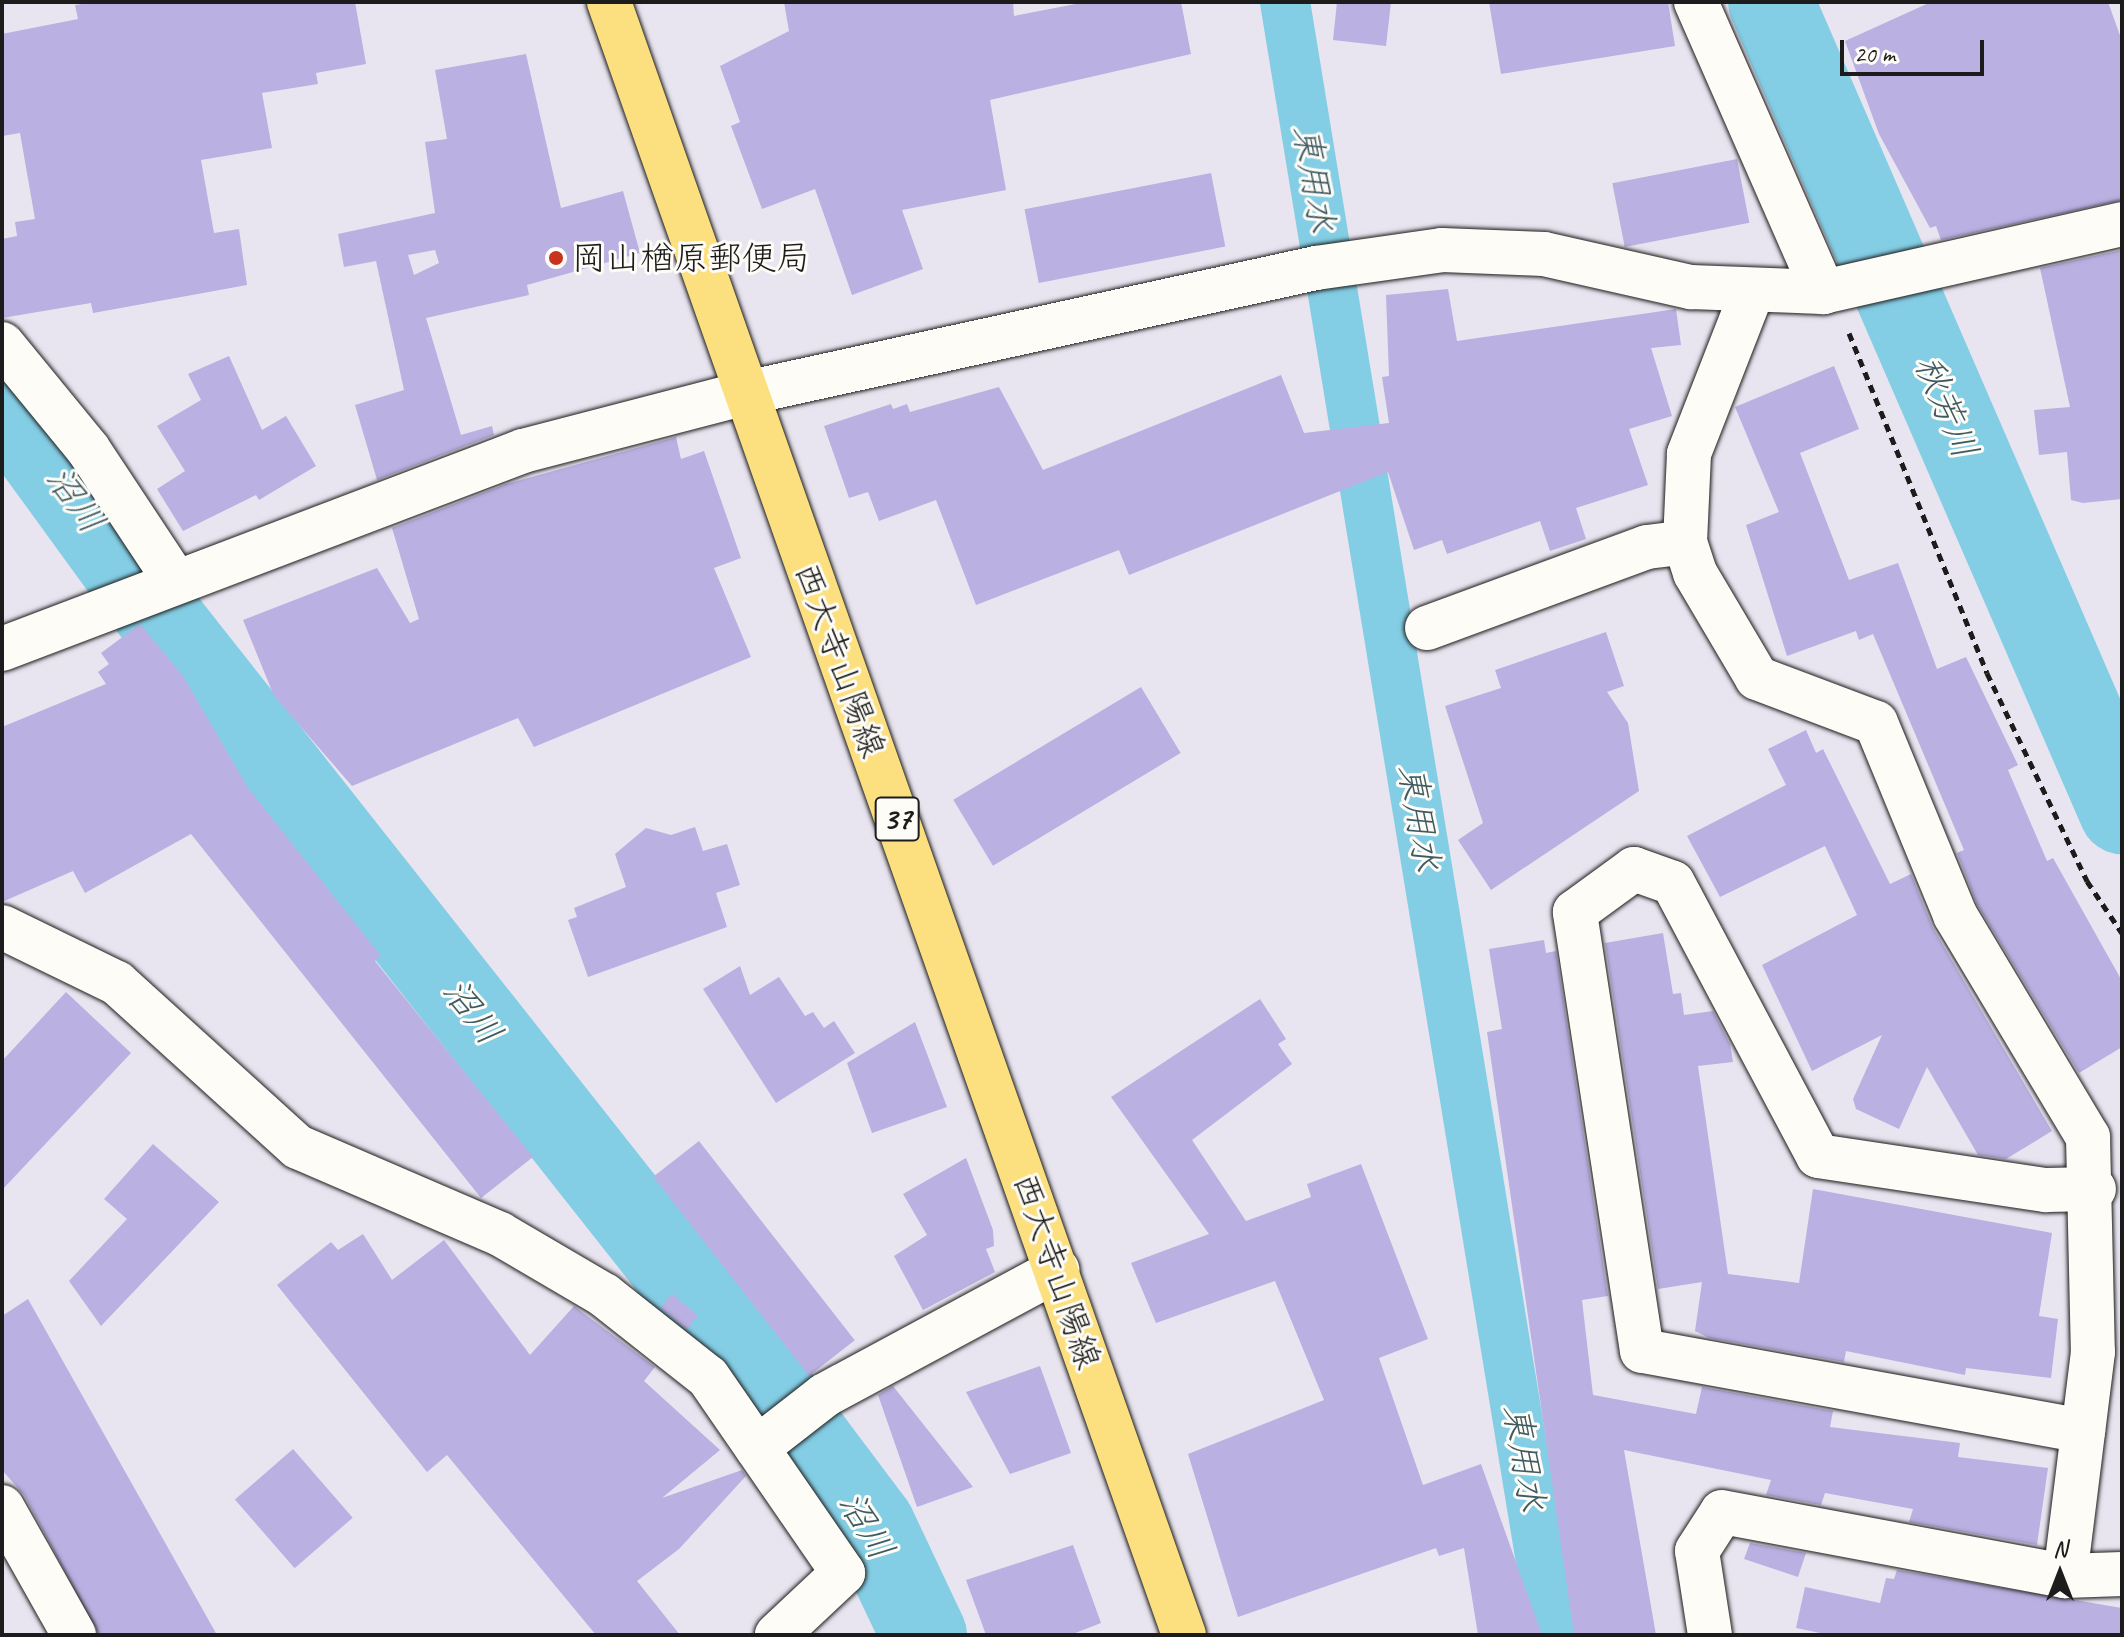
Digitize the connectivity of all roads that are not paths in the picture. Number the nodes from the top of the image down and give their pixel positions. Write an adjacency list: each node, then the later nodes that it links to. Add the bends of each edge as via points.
1 (609, 2): 7 (main road, 西大寺山陽線 / 37)
2 (1696, 2): 4 (street)
3 (2122, 224): 4 (street)
4 (1843, 289): 5 (street)
5 (1752, 292): 7 (street, via 1691,287 1544,254 1442,250 1336,264); 8 (street, via 1689,454)
6 (2, 344): 9 (street, via 88,449)
7 (746, 393): 9 (street, via 523,451); 14 (main road, 西大寺山陽線 / 37)
8 (1685, 542): 10 (street, via 1647,547); 13 (street, via 1695,573 1757,678 1876,723 1955,915 2088,1137)
9 (174, 579): 11 (street)
10 (1427, 628)
11 (2, 649)
12 (2, 927): 16 (street, via 117,983 298,1147 500,1234 604,1295 708,1377)
13 (2094, 1189): 15 (street, via 2093,1352); 15 (street, via 2046,1190 1818,1156 1673,883 1634,869 1575,912 1642,1351)
14 (1057, 1270): 16 (street, via 825,1395); 22 (main road, 西大寺山陽線 / 37)
15 (2083, 1431): 19 (street)
16 (757, 1448): 21 (street, via 843,1573)
17 (2, 1507): 20 (street)
18 (2122, 1574): 19 (street)
19 (2065, 1576): 23 (street, via 1722,1512 1697,1551)
20 (74, 1635)
21 (777, 1635)
22 (1184, 1635)
23 (1710, 1635)

